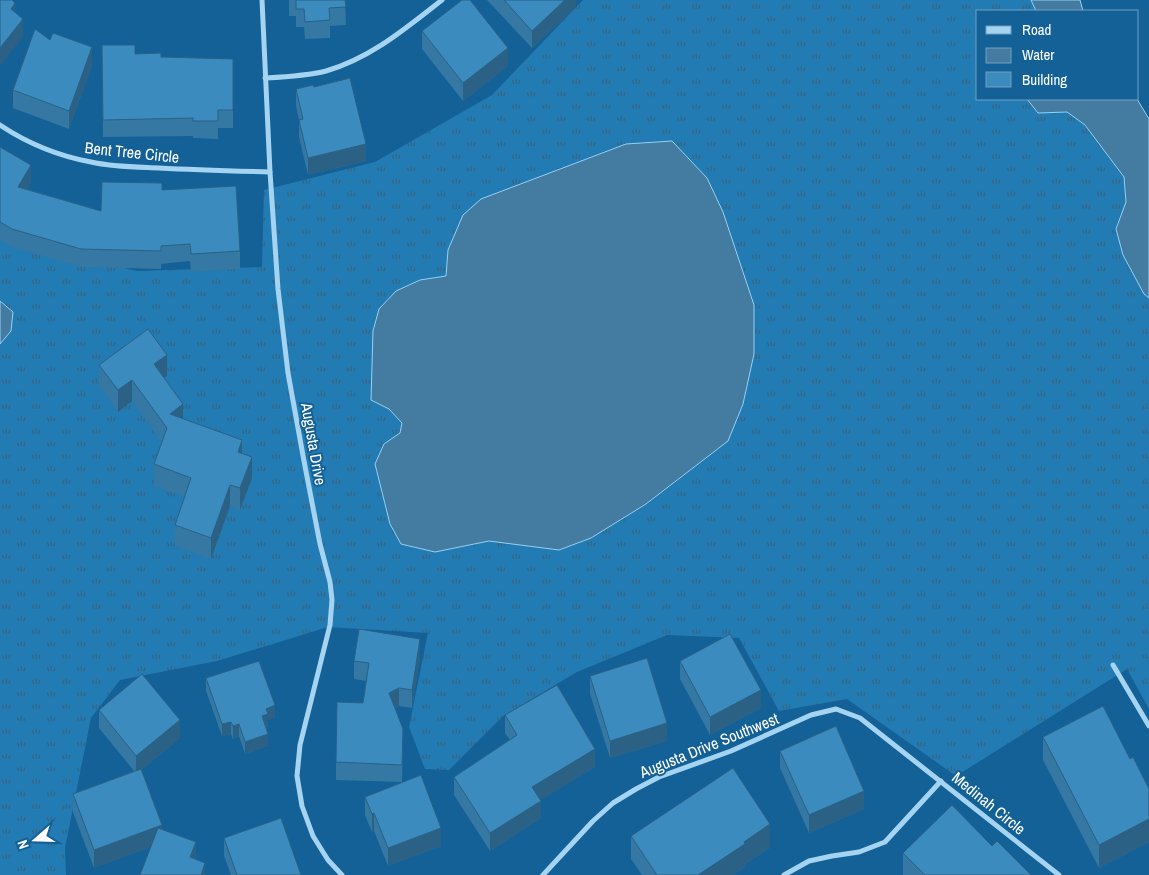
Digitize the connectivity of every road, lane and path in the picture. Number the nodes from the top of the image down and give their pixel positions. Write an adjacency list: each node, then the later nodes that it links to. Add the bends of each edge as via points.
1 (262, 0): 3 (street, Augusta Drive)
2 (442, 0): 3 (street, via 369,54 347,64 300,76)
3 (265, 78): 5 (street, Augusta Drive)
4 (0, 125): 5 (street, Bent Tree Circle, via 46,149 92,162 184,170)
5 (270, 172): 10 (street, Augusta Drive, via 288,373 332,600 330,625 300,745 298,776 302,806 313,836)
6 (1113, 665): 7 (street)
7 (1149, 726)
8 (903, 752): 9 (street, Medinah Circle); 11 (street, Augusta Drive Southwest, via 860,718 836,709 811,715 636,788 593,821)
9 (941, 781): 12 (street, via 884,842 859,852 809,861); 13 (street, Medinah Circle)
10 (342, 875)
11 (543, 875)
12 (784, 875)
13 (1059, 875)

